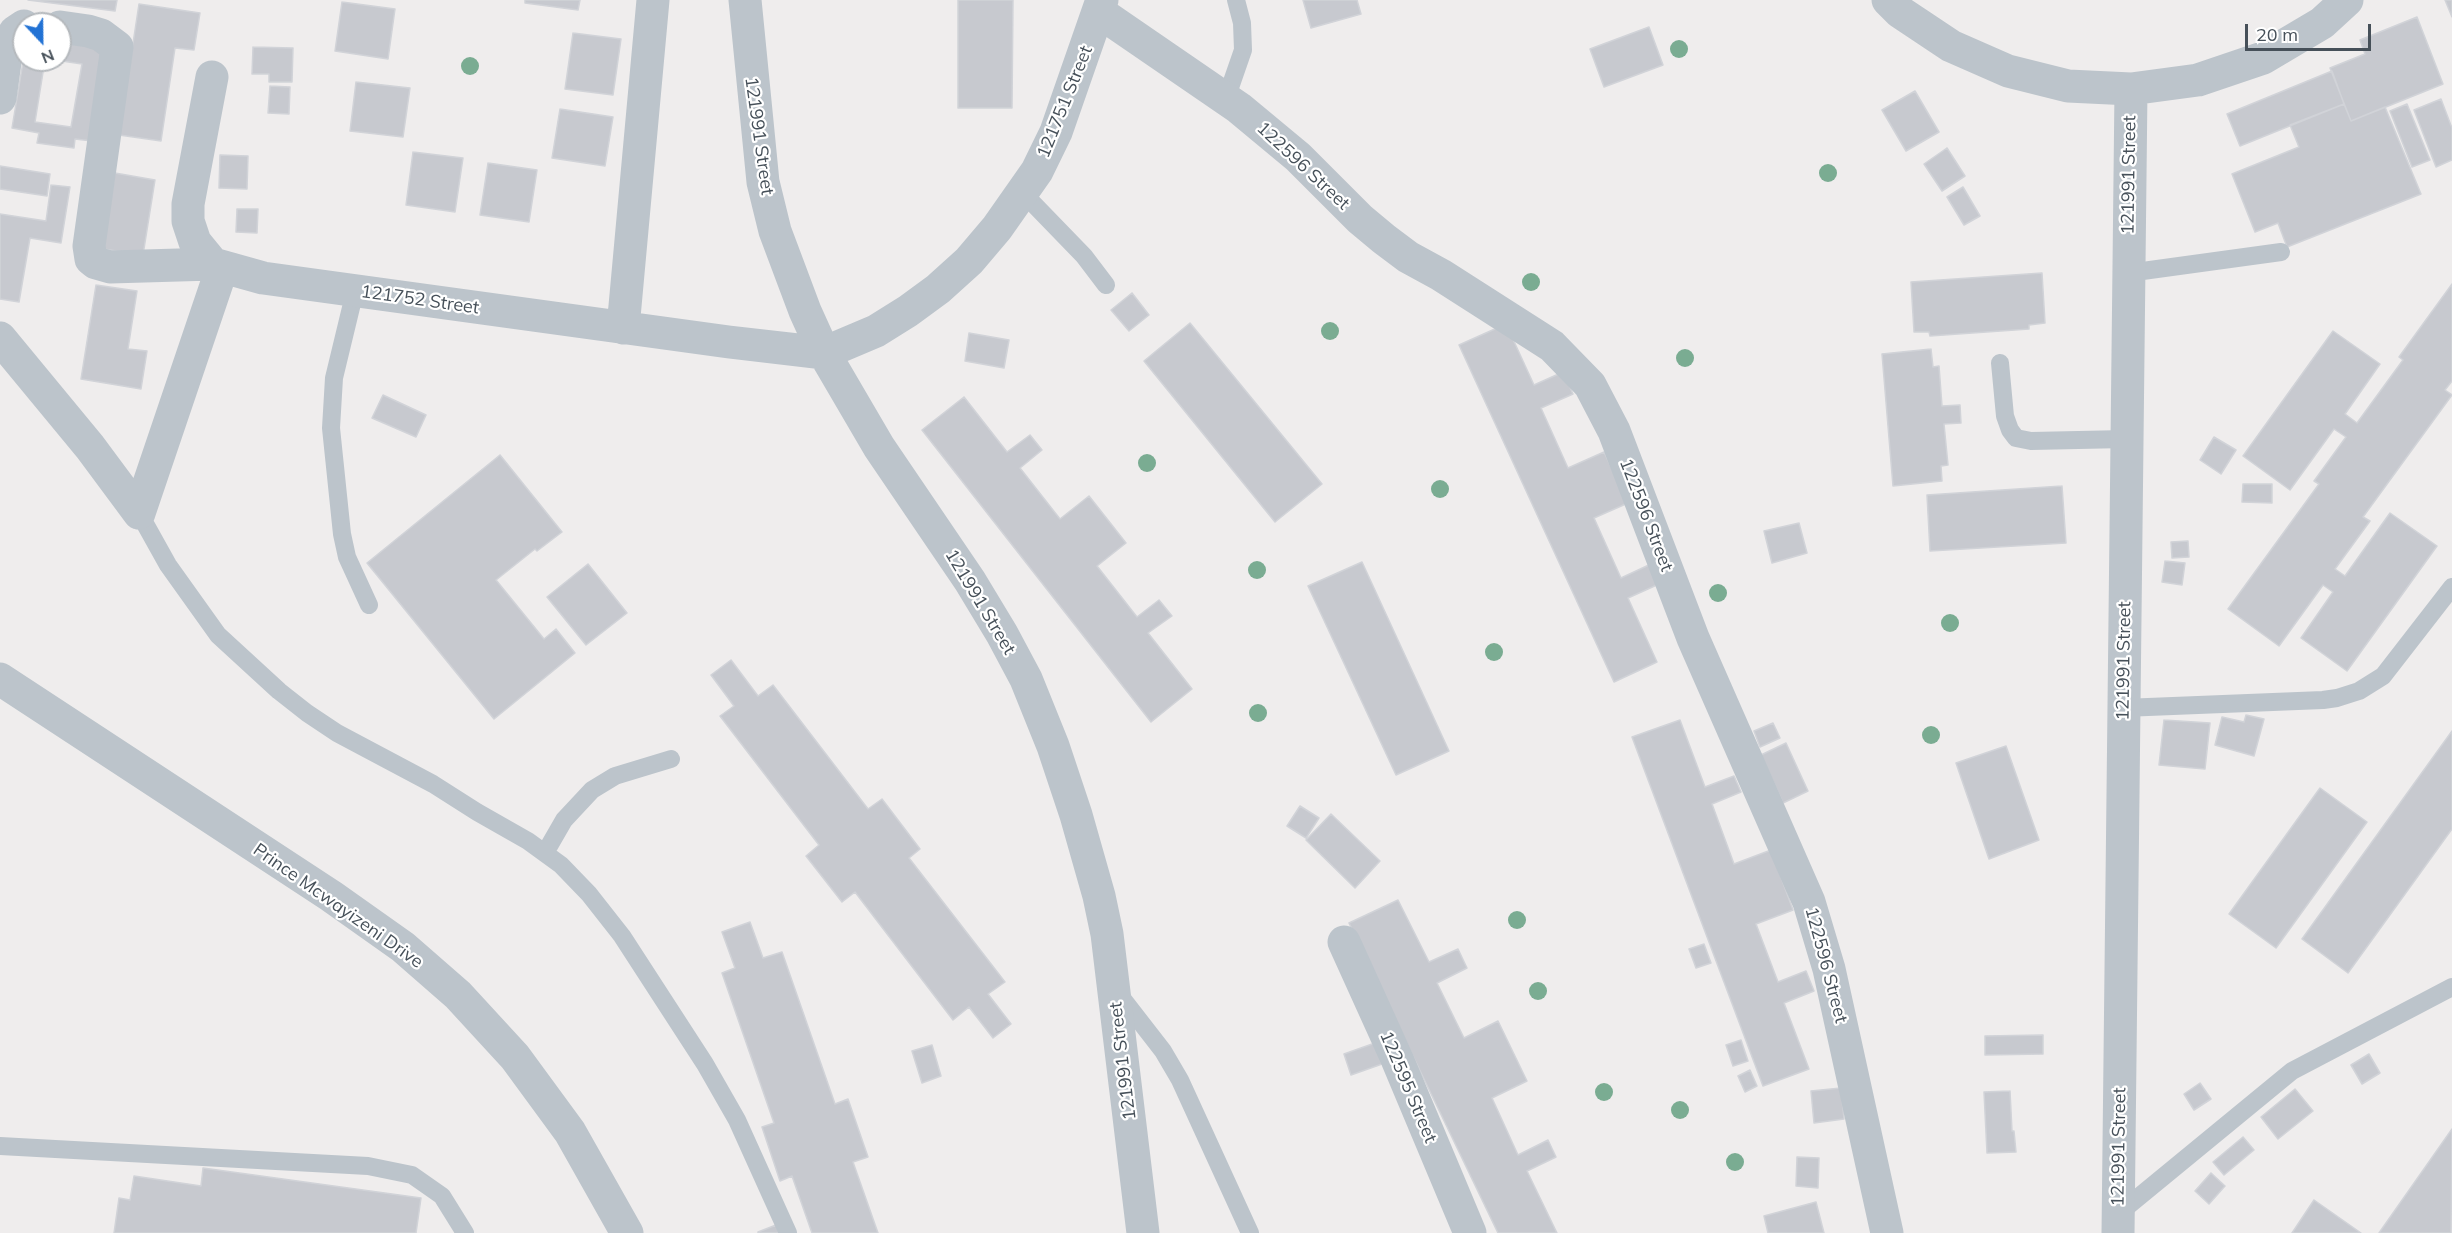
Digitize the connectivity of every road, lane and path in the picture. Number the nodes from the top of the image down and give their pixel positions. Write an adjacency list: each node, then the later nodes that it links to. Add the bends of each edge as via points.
1 (653, 0): 19 (street)
2 (745, 0): 21 (street, 121991 Street, via 763,182 776,231)
3 (1236, 0): 12 (lane, via 1243,50)
4 (1888, 0): 10 (street, 121991 Street, via 1951,46 2008,71 2068,86)
5 (2347, 0): 10 (street, 121991 Street, via 2322,22 2263,58 2198,80)
6 (1101, 6): 12 (street, 122596 Street); 13 (street, 121751 Street, via 1056,132)
7 (72, 29): 15 (street, 121752 Street, via 94,33 117,47 89,246 91,259 110,267)
8 (12, 39): 11 (street)
9 (212, 76): 15 (street, via 188,204 195,242)
10 (2131, 89): 16 (street, 121991 Street)
11 (0, 98)
12 (1226, 99): 42 (street, 122596 Street, via 1298,157 1384,239 1552,346 1576,368 1600,402 1693,638 1809,902 1829,969)
13 (1022, 192): 17 (lane, via 1084,256); 21 (street, 121751 Street, via 969,261 938,289 876,331)
14 (2281, 252): 16 (lane)
15 (217, 266): 18 (street, 121752 Street, via 262,278); 24 (street)
16 (2128, 273): 23 (street, 121991 Street)
17 (1106, 285)
18 (355, 291): 19 (street, 121752 Street); 26 (lane, via 334,378 331,428 342,534 347,557)
19 (623, 328): 21 (street, 121752 Street)
20 (0, 338): 24 (street)
21 (824, 352): 33 (street, 121991 Street, via 879,447 970,580 1026,679 1076,814 1099,896)
22 (2000, 363): 23 (lane, via 2005,416 2016,438)
23 (2126, 439): 28 (street, 121991 Street)
24 (139, 513): 30 (lane, via 168,565 218,635 279,691 338,733 433,784)
25 (2452, 587): 28 (lane, via 2384,676 2359,691 2323,700)
26 (369, 605)
27 (0, 680): 37 (street, Prince Mcwayizeni Drive, via 331,896 403,947 458,995 515,1057 570,1132)
28 (2123, 708): 35 (street, 121991 Street)
29 (671, 759): 30 (lane, via 615,776 591,790 564,820)
30 (545, 853): 38 (lane, via 589,894 622,936 705,1064 738,1120)
31 (1344, 942): 41 (street, 122595 Street)
32 (2452, 987): 35 (lane, via 2292,1071)
33 (1115, 990): 39 (street, 121991 Street); 40 (lane, via 1142,1022 1180,1080)
34 (0, 1146): 36 (lane, via 368,1166 412,1175 442,1196)
35 (2118, 1223)
36 (465, 1233)
37 (627, 1233)
38 (788, 1233)
39 (1143, 1233)
40 (1250, 1233)
41 (1470, 1233)
42 (1887, 1233)

